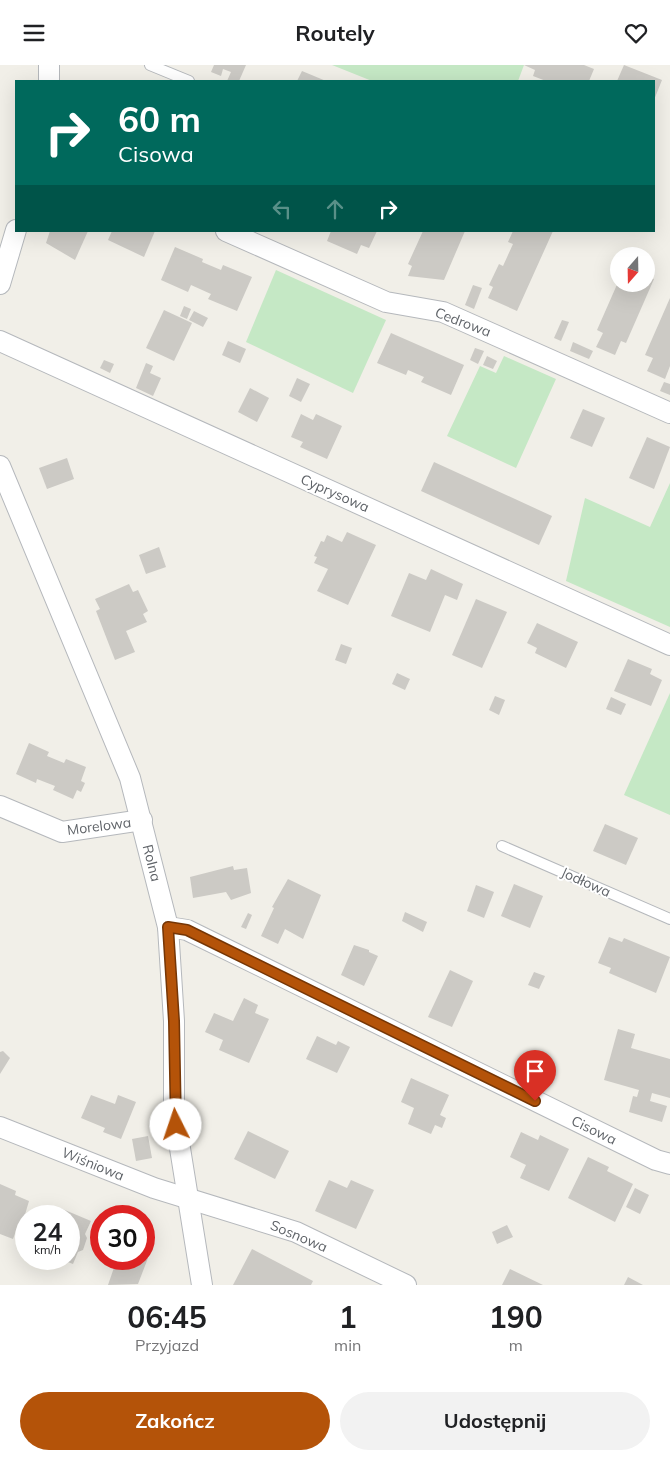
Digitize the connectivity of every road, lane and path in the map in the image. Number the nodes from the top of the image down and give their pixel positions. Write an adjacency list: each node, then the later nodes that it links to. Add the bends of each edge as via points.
1 (49, 65): 3 (street)
2 (150, 65): 4 (lane)
3 (49, 80)
4 (188, 80)
5 (229, 232): 9 (street, Cedrowa, via 386,302 444,312)
6 (10, 235): 7 (street)
7 (0, 284)
8 (0, 341): 11 (street, Cyprysowa)
9 (670, 413)
10 (0, 465): 13 (street, Rolna, via 130,779)
11 (670, 645)
12 (0, 806): 13 (street, Morelowa, via 62,832)
13 (142, 821): 16 (street, Rolna)
14 (502, 846): 15 (lane, Jodłowa)
15 (670, 919)
16 (168, 927): 18 (street, Cisowa, via 187,930 656,1160); 19 (street, Rolna, via 174,1021 174,1111)
17 (0, 1127): 19 (street, Wiśniowa, via 154,1188)
18 (670, 1164)
19 (188, 1197): 20 (street, Rolna); 21 (street, Sosnowa, via 296,1232)
20 (202, 1285)
21 (406, 1285)

